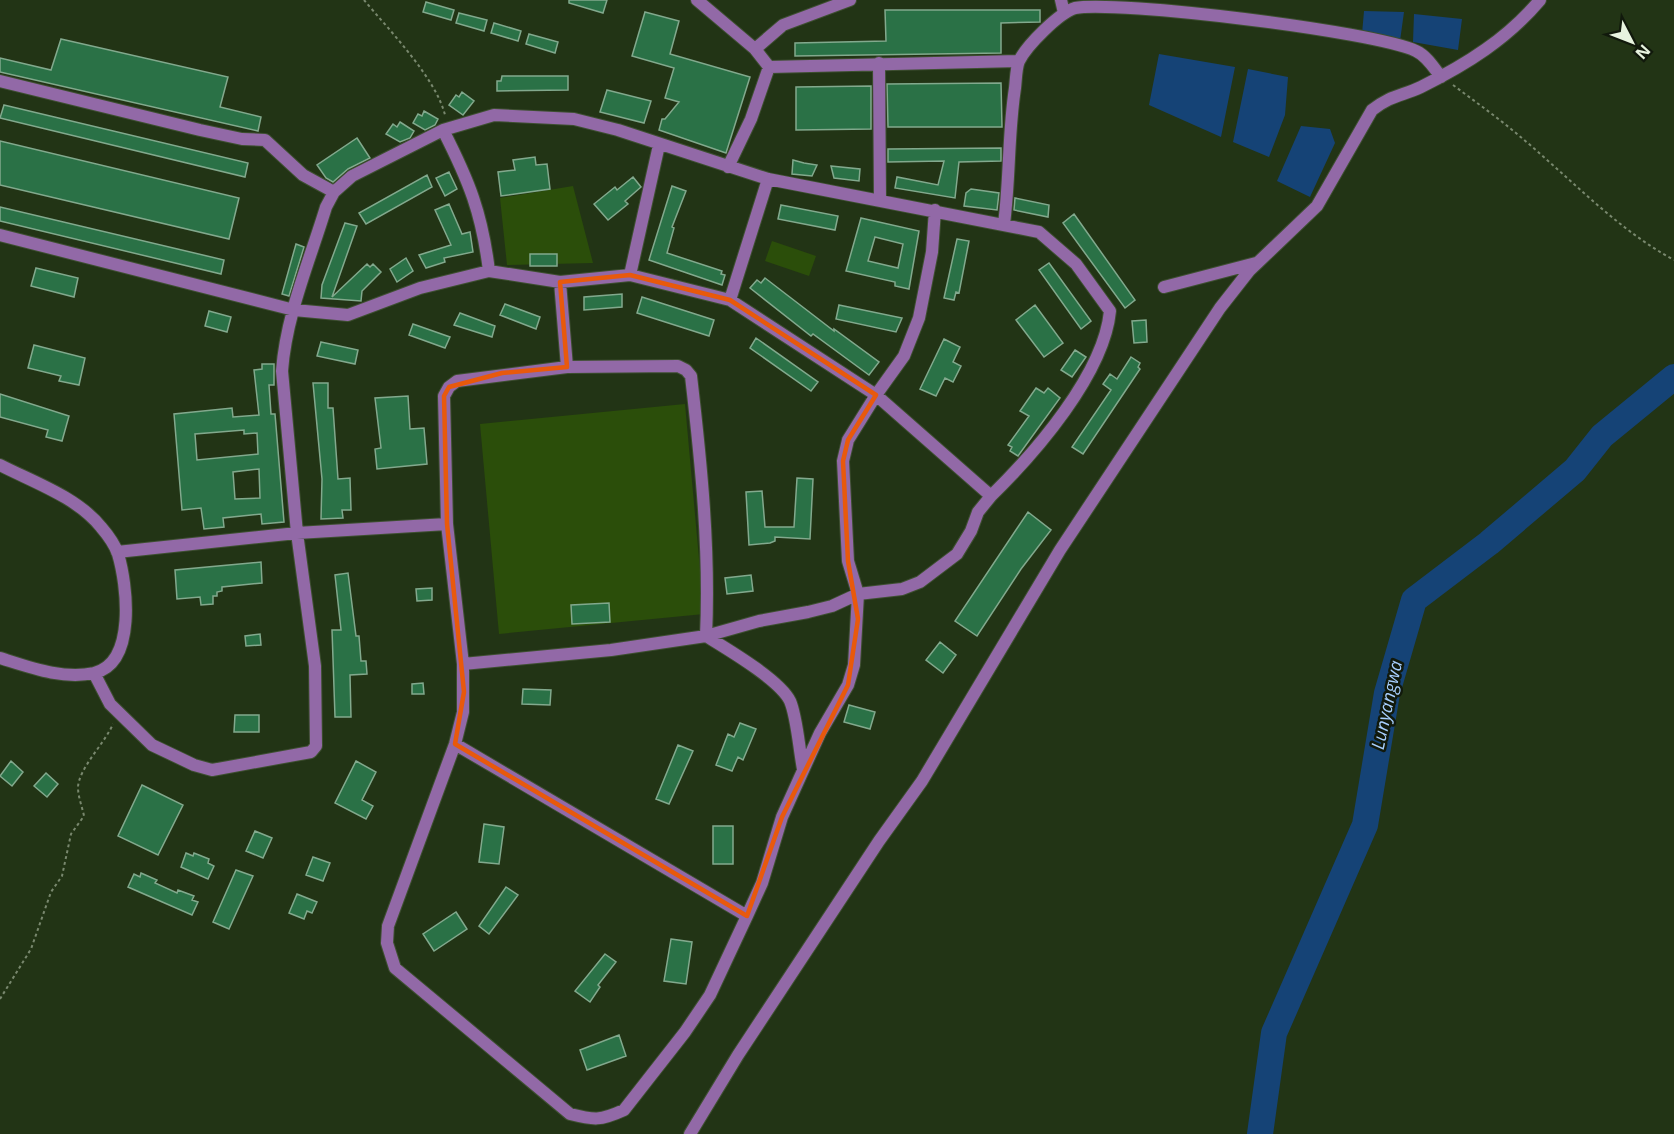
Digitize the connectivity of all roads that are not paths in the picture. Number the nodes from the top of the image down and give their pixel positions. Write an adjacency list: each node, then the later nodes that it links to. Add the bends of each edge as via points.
1 (697, 0): 6 (street)
2 (850, 0): 6 (street, via 783,25)
3 (1061, 0): 5 (street)
4 (1540, 0): 10 (street, via 1497,44)
5 (1064, 13): 7 (street); 10 (street, via 1075,7 1129,4 1339,31 1420,52)
6 (755, 50): 9 (street)
7 (1019, 61): 8 (street); 19 (street, via 1011,110)
8 (879, 63): 9 (street); 17 (street)
9 (769, 67): 14 (street)
10 (1442, 77): 21 (street, via 1392,97 1372,110 1317,206)
11 (0, 81): 16 (street, via 200,130 265,140 303,175)
12 (443, 130): 13 (street, via 494,115 534,115 574,119); 16 (street, via 352,176); 22 (street, via 480,211)
13 (659, 146): 14 (street); 23 (street)
14 (728, 167): 15 (street)
15 (768, 179): 17 (street); 26 (street)
16 (334, 192): 27 (street)
17 (880, 200): 18 (street)
18 (934, 210): 19 (street); 29 (street, via 932,252 919,318 904,356)
19 (1004, 224): 31 (street, via 1039,232 1053,242 1082,272 1110,311 1108,332 1088,373 1036,446)
20 (0, 235): 27 (street)
21 (1256, 263): 25 (street); 43 (street, via 1220,308 1060,550 922,781 738,1055)
22 (489, 271): 24 (street); 27 (street, via 420,288 348,315)
23 (630, 275): 24 (street); 26 (street)
24 (560, 282): 28 (street)
25 (1164, 286)
26 (729, 300): 29 (street)
27 (294, 310): 33 (street, via 283,350 282,371)
28 (567, 367): 32 (street, via 502,373 457,381 449,387 444,396); 36 (street, via 678,366 691,376 700,455 708,602)
29 (876, 395): 31 (street); 35 (street, via 848,440 843,461 848,561)
30 (0, 465): 34 (street, via 73,504 101,526)
31 (991, 496): 35 (street, via 978,512 957,555 938,571 902,589)
32 (447, 524): 33 (street); 38 (street)
33 (297, 533): 34 (street); 39 (street, via 315,666 318,740 311,752 212,770 173,757 152,745 118,713)
34 (117, 552): 39 (street, via 126,593 126,622 120,649 104,668)
35 (858, 594): 36 (street, via 824,608); 41 (street, via 854,665 848,685)
36 (706, 636): 38 (street, via 612,650); 41 (street, via 767,677 789,698)
37 (0, 658): 39 (street, via 44,671)
38 (463, 664): 40 (street, via 463,712)
39 (94, 673)
40 (455, 744): 42 (street); 42 (street, via 388,926 389,953 395,968 570,1114 597,1120 624,1110 710,995)
41 (803, 769): 42 (street)
42 (747, 916)
43 (690, 1134)

